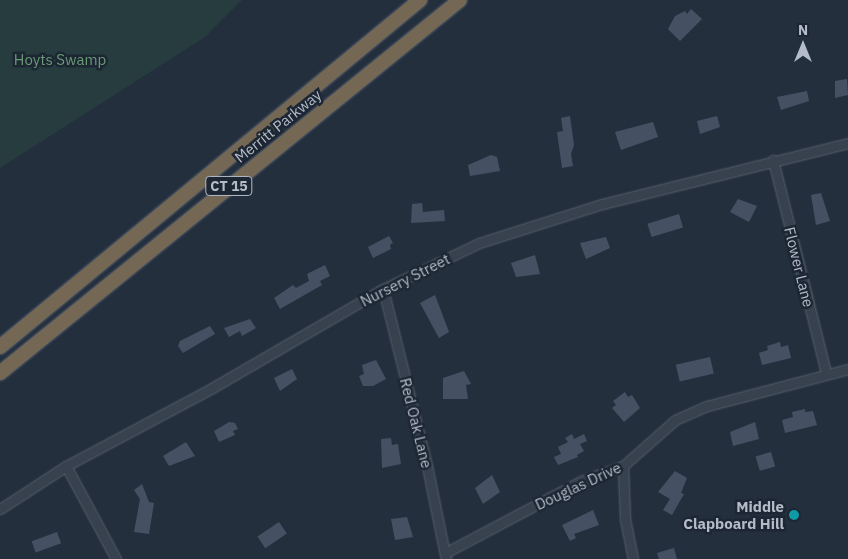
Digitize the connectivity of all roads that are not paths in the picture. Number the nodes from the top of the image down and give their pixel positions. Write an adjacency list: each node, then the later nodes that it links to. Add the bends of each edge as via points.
1 (420, 0): 6 (highway, Merritt Parkway / CT 15)
2 (460, 0): 8 (highway, Merritt Parkway / CT 15)
3 (848, 143): 4 (street, Nursery Street)
4 (773, 160): 5 (street, Nursery Street, via 510,231); 9 (street, Flower Lane)
5 (382, 289): 10 (street, Nursery Street, via 212,388); 13 (street, Red Oak Lane, via 427,466)
6 (0, 347)
7 (848, 369): 9 (street, Douglas Drive)
8 (0, 373)
9 (826, 373): 11 (street, Douglas Drive, via 708,406 674,420)
10 (66, 466): 12 (street, Nursery Street); 14 (street)
11 (624, 466): 13 (street, Douglas Drive, via 581,482); 15 (street, via 625,518)
12 (0, 509)
13 (445, 556)
14 (116, 559)
15 (633, 559)

